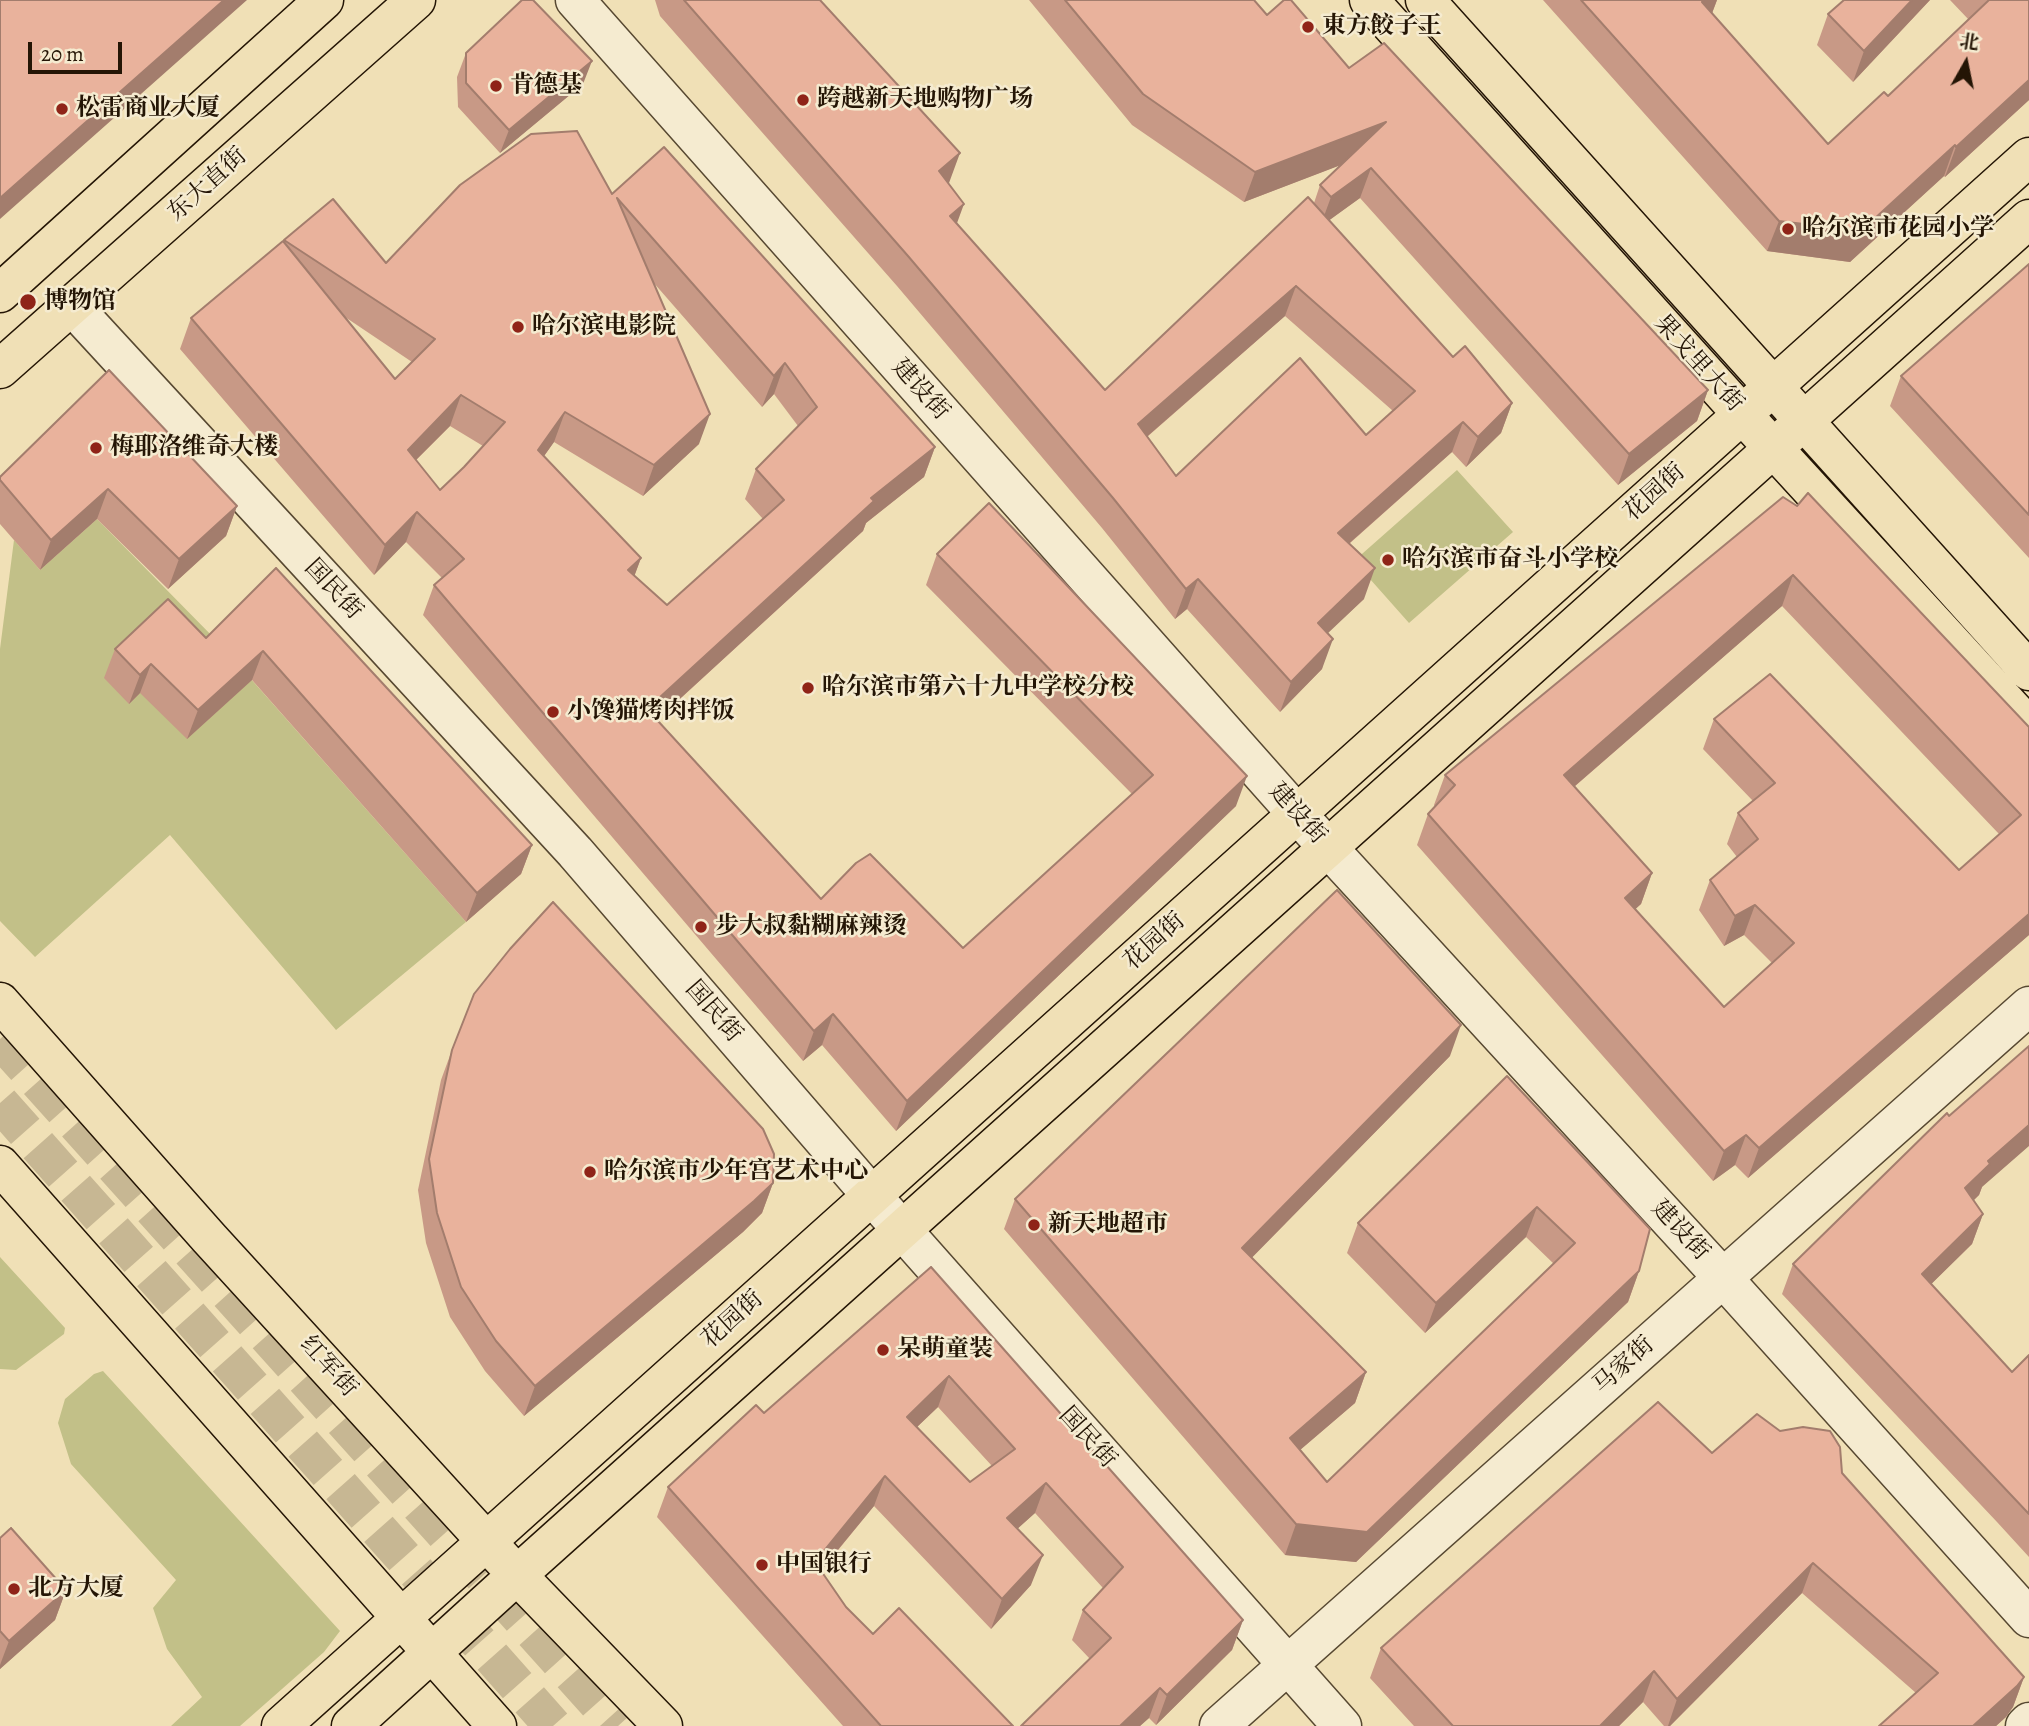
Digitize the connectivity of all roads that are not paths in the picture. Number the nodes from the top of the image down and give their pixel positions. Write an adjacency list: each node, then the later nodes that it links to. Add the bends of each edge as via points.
1 (324, 0): 8 (main road)
2 (416, 0): 9 (main road, 东大直街)
3 (575, 0): 17 (street, 建设街)
4 (1369, 0): 12 (main road, 果戈里大街)
5 (1425, 0): 11 (main road, 果戈里大街)
6 (2029, 157): 11 (main road, 花园街)
7 (2029, 219): 13 (main road, 花园街)
8 (0, 293)
9 (73, 307): 10 (main road, 东大直街); 22 (street, 国民街, via 575,852)
10 (0, 369)
11 (1773, 387): 12 (main road, 花园街); 13 (main road, 果戈里大街)
12 (1742, 414): 14 (main road, 果戈里大街); 17 (main road, 花园街)
13 (1803, 422): 14 (main road, 花园街); 15 (main road, 果戈里大街)
14 (1774, 448): 16 (main road, 果戈里大街); 18 (main road, 花园街)
15 (2029, 671)
16 (2029, 727)
17 (1297, 814): 18 (street, 建设街); 22 (main road, 花园街)
18 (1328, 848): 23 (main road, 花园街); 24 (street, 建设街)
19 (0, 1002): 25 (main road, 红军街)
20 (2029, 1006): 24 (street, 马家街)
21 (0, 1165): 27 (main road)
22 (872, 1196): 23 (street, 国民街); 25 (main road, 花园街)
23 (903, 1230): 26 (main road, 花园街); 30 (street, 国民街)
24 (1723, 1278): 28 (street, 建设街); 30 (street, 马家街)
25 (486, 1540): 26 (main road, 红军街); 27 (main road, 花园街)
26 (517, 1574): 29 (main road, 花园街); 35 (main road, 红军街)
27 (402, 1617): 29 (main road); 32 (main road, 花园街)
28 (2029, 1618)
29 (433, 1653): 33 (main road, 花园街); 34 (main road)
30 (1288, 1664): 36 (street, 马家街); 37 (street, 国民街)
31 (2029, 1722): 38 (street)
32 (281, 1726)
33 (351, 1726)
34 (497, 1726)
35 (663, 1726)
36 (1219, 1726)
37 (1342, 1726)
38 (2025, 1726)

